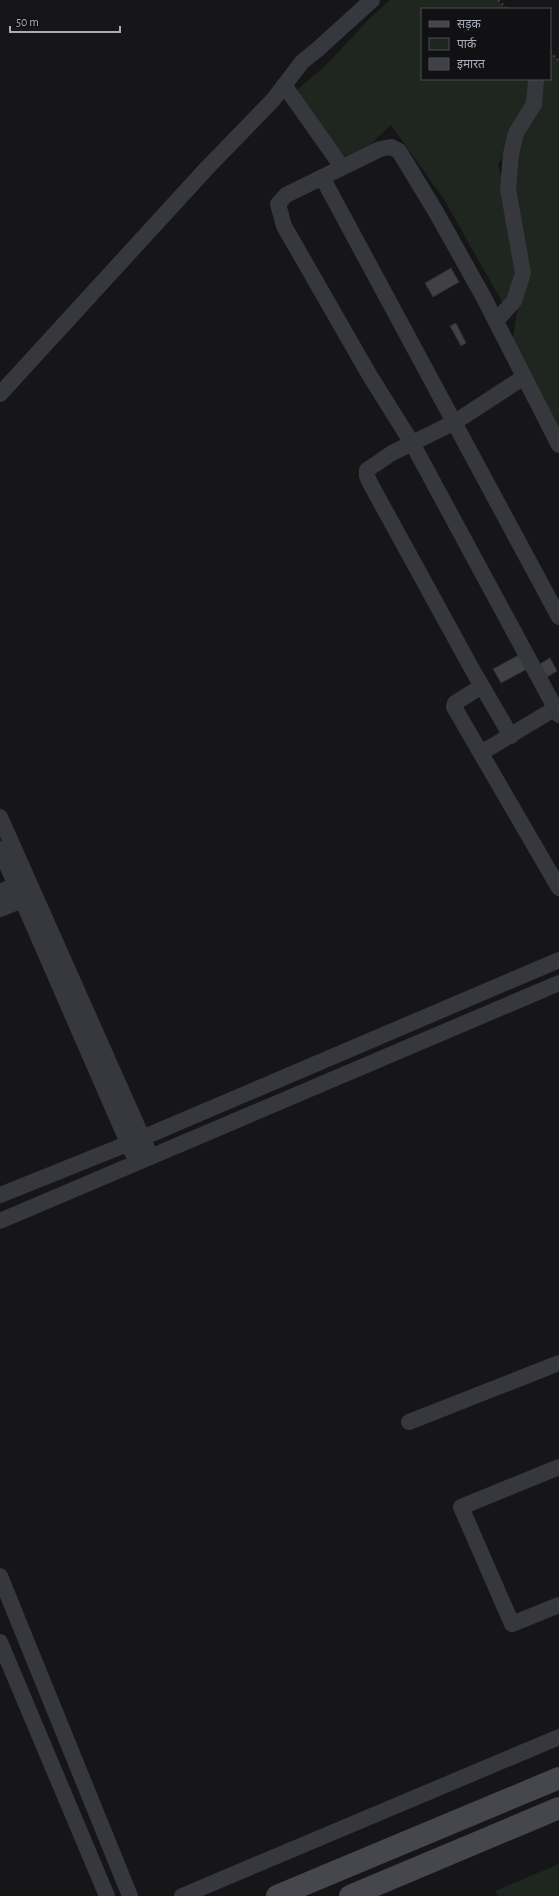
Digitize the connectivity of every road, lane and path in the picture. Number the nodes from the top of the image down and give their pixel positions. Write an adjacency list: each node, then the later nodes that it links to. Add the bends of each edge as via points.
1 (372, 0): 7 (street, via 302,62)
2 (498, 0): 3 (path)
3 (506, 8)
4 (551, 53): 5 (path)
5 (559, 61)
6 (536, 80): 10 (street, via 534,104 516,133 511,154 508,190 523,273 514,301)
7 (284, 85): 8 (street); 12 (street, via 273,100 207,168)
8 (342, 167): 9 (street); 10 (street, via 380,149 391,147 399,151)
9 (322, 177): 13 (street); 14 (street, via 281,199 278,204 284,226 370,376)
10 (496, 321): 11 (street)
11 (524, 377): 13 (street); 15 (street)
12 (0, 394)
13 (455, 422): 14 (street); 16 (street)
14 (412, 443): 17 (street, via 370,466 367,476); 18 (street)
15 (559, 445)
16 (559, 617)
17 (482, 686): 19 (street); 20 (street, via 455,703 454,707)
18 (558, 710): 19 (street)
19 (511, 736): 20 (street)
20 (481, 753): 23 (street)
21 (0, 817): 24 (street)
22 (0, 849): 24 (street)
23 (558, 882)
24 (26, 890): 25 (street); 26 (street); 29 (street)
25 (0, 892)
26 (0, 909)
27 (559, 960): 29 (street)
28 (559, 983): 30 (street)
29 (135, 1141): 30 (street); 31 (street)
30 (144, 1160): 32 (street)
31 (0, 1195)
32 (0, 1221)
33 (559, 1363): 34 (street)
34 (409, 1422)
35 (559, 1467): 37 (street, via 461,1507 512,1624)
36 (0, 1576): 43 (street)
37 (559, 1605)
38 (0, 1644): 42 (street)
39 (559, 1737): 44 (street)
40 (559, 1778): 45 (main road)
41 (559, 1808): 46 (main road)
42 (107, 1896)
43 (130, 1896)
44 (182, 1896)
45 (276, 1896)
46 (350, 1896)

